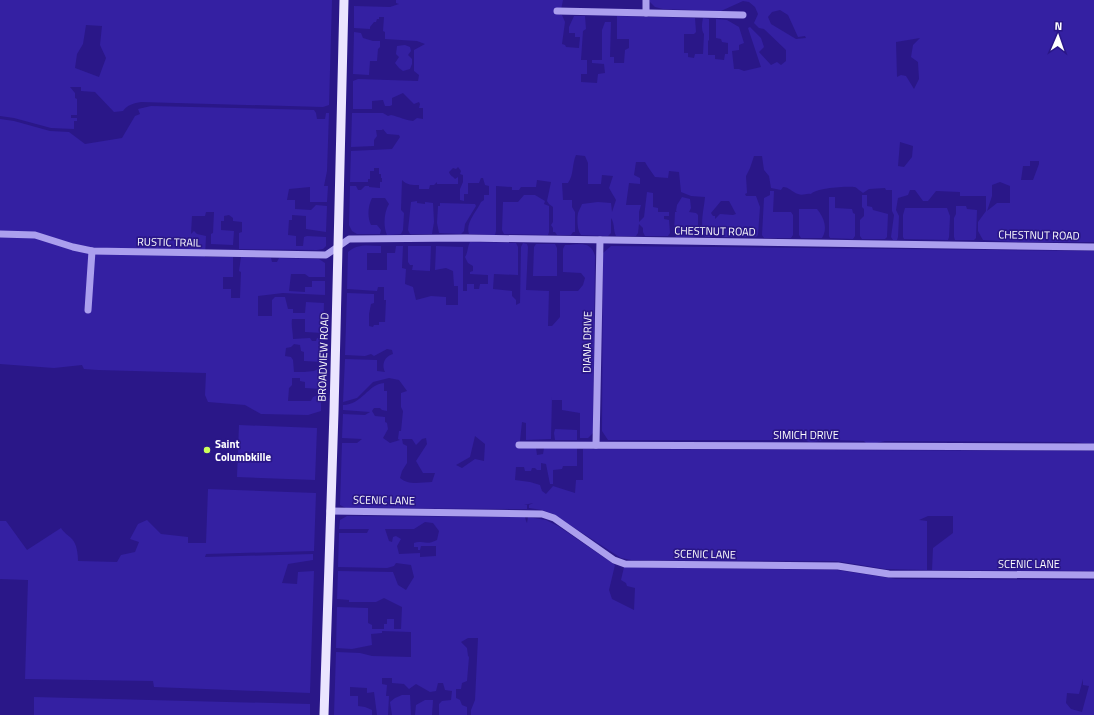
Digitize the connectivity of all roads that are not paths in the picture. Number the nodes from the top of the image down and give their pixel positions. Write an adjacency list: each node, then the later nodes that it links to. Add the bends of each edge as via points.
1 (344, 0): 8 (main road, BROADVIEW ROAD)
2 (646, 0): 4 (street)
3 (557, 11): 4 (street)
4 (646, 13): 5 (street)
5 (743, 15)
6 (0, 234): 10 (street, RUSTIC TRAIL, via 35,235)
7 (600, 240): 8 (street, CHESTNUT ROAD, via 349,239); 9 (street, CHESTNUT ROAD); 13 (street, DIANA DRIVE)
8 (338, 247): 10 (street, RUSTIC TRAIL, via 326,255); 15 (main road, BROADVIEW ROAD)
9 (1094, 247)
10 (92, 251): 11 (street)
11 (88, 310)
12 (519, 445): 13 (street, SIMICH DRIVE)
13 (596, 445): 14 (street, SIMICH DRIVE)
14 (1094, 447)
15 (330, 511): 16 (street, SCENIC LANE, via 542,514 554,518 614,560 625,564 838,566 889,574); 17 (main road, BROADVIEW ROAD)
16 (1094, 575)
17 (324, 715)

